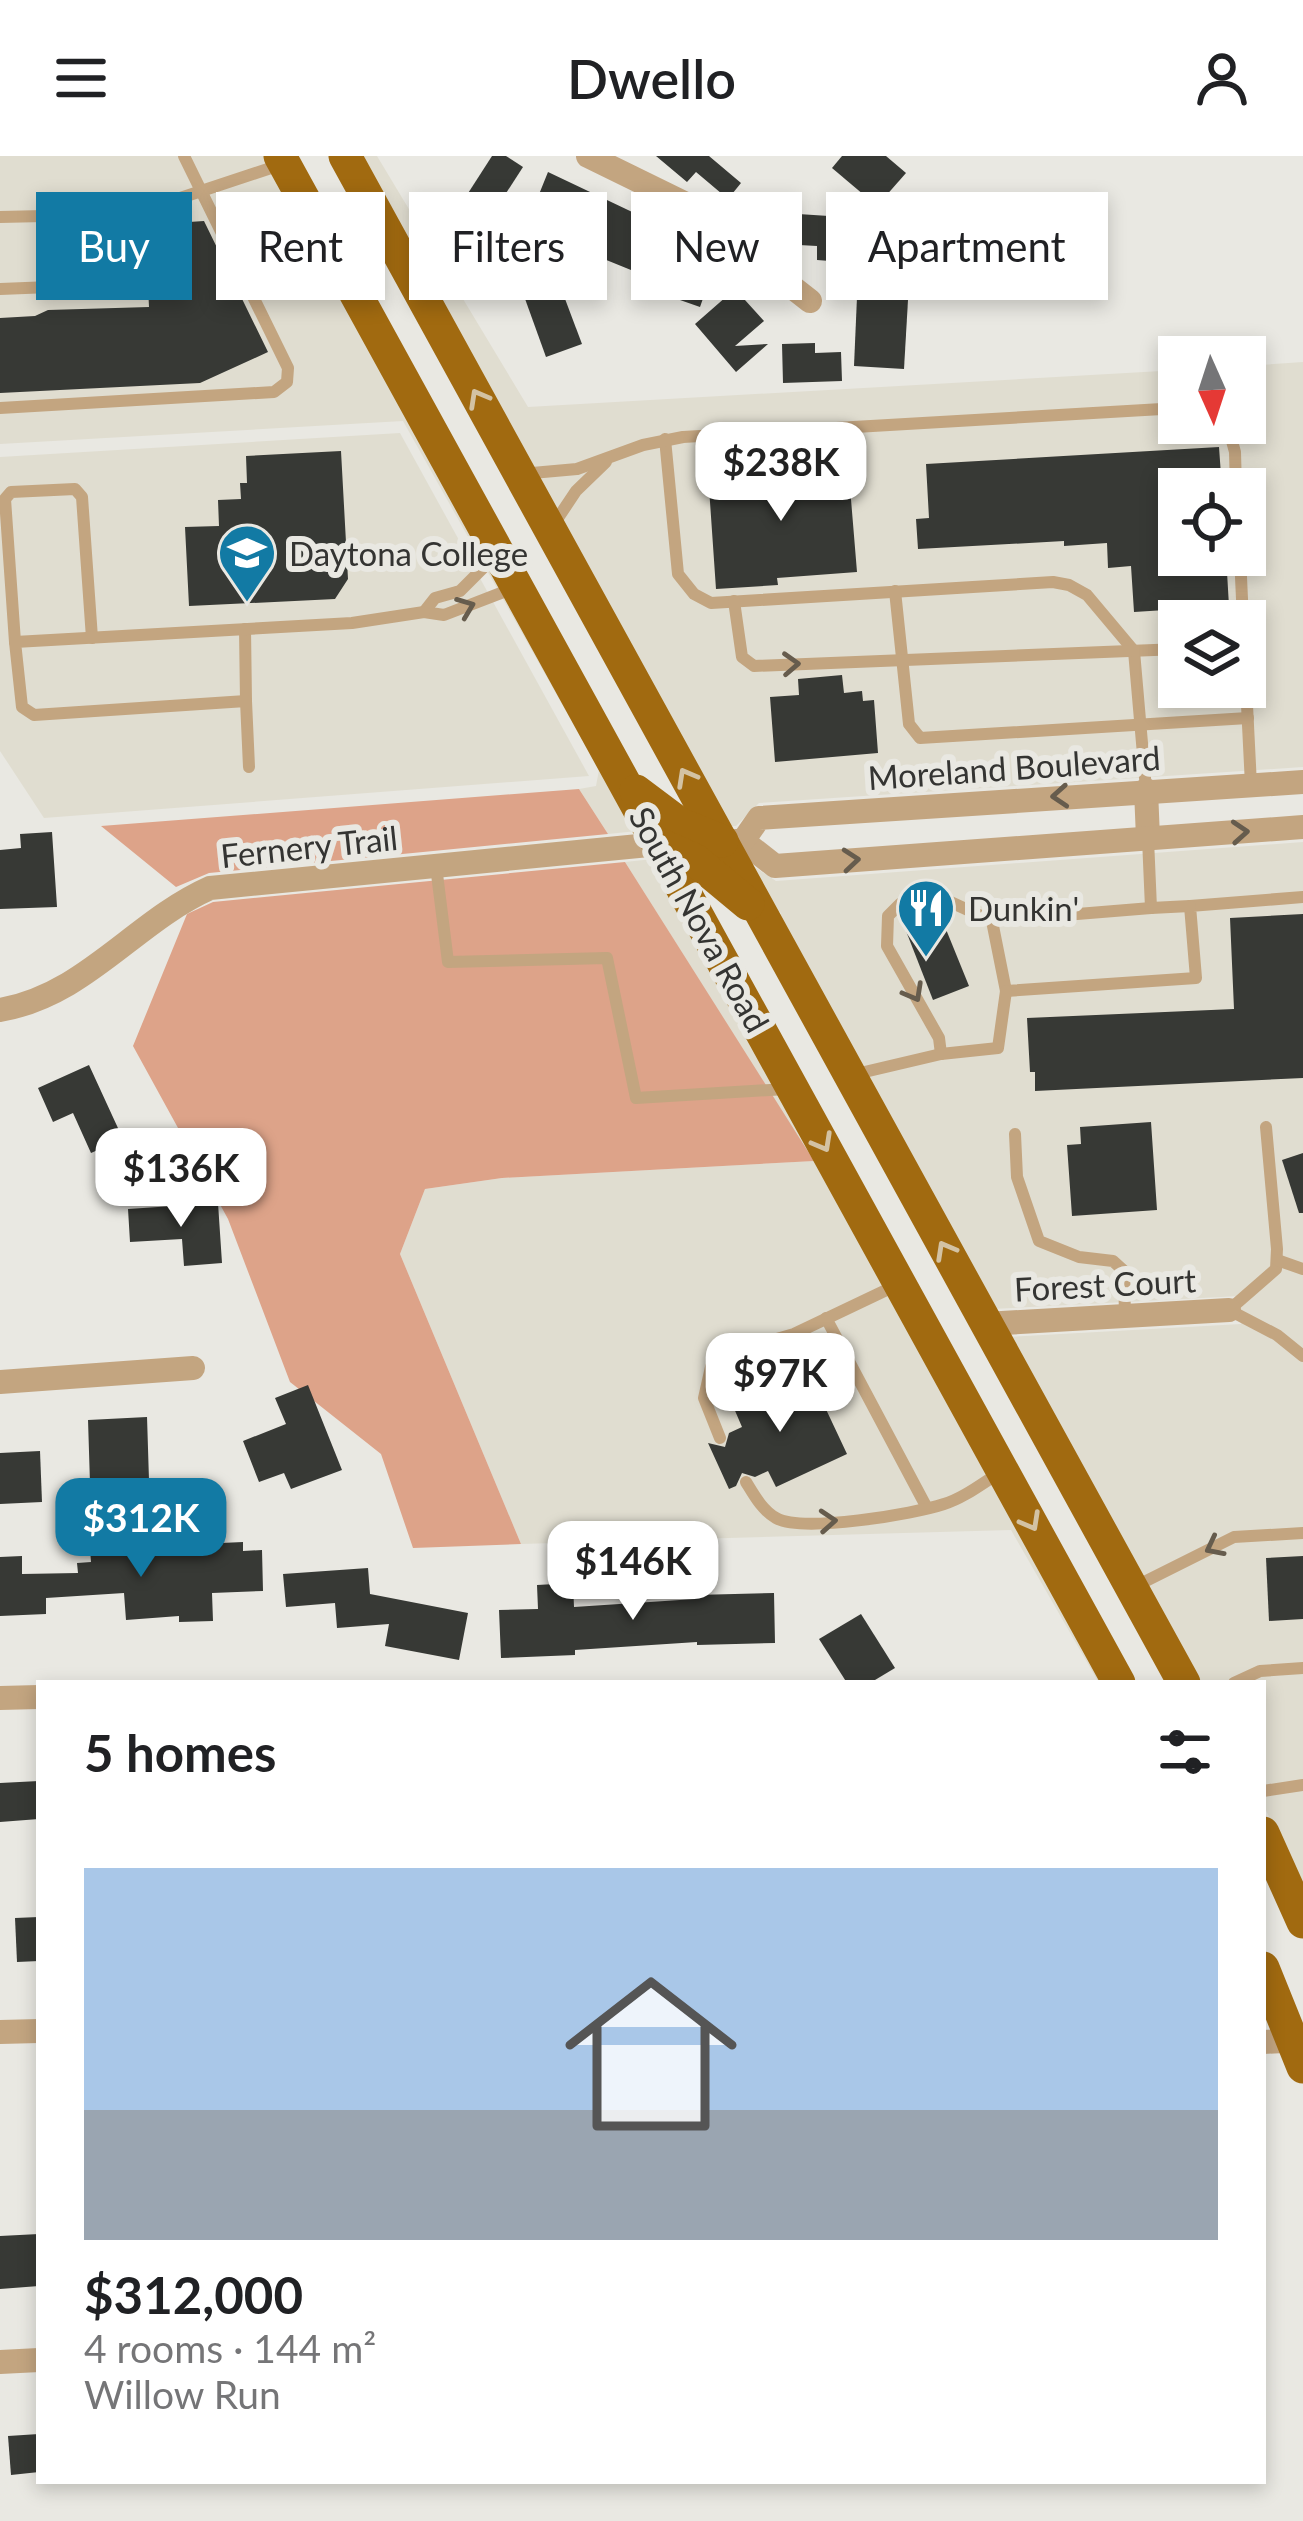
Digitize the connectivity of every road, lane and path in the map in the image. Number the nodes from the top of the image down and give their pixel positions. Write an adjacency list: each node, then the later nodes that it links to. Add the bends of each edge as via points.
1 (184, 156): 5 (lane)
2 (345, 156): 16 (main road, South Nova Road, one-way to 2)
3 (588, 156): 11 (street, via 686,205)
4 (282, 160): 5 (lane); 18 (main road, South Nova Road)
5 (202, 192): 6 (lane); 12 (lane, via 288,368 286,382 274,392)
6 (192, 195)
7 (36, 217): 8 (lane)
8 (0, 218)
9 (36, 288): 10 (lane)
10 (0, 289)
11 (811, 302)
12 (0, 408)
13 (1158, 409): 14 (lane)
14 (665, 439): 15 (lane); 21 (lane, via 678,574 711,603)
15 (608, 460): 16 (lane); 17 (lane)
16 (520, 474): 17 (main road, South Nova Road)
17 (550, 530): 40 (main road, South Nova Road, one-way to 17)
18 (497, 554): 19 (main road, South Nova Road); 22 (lane)
19 (518, 586): 22 (lane, one-way to 19, via 445,615); 35 (main road, South Nova Road)
20 (896, 591): 21 (lane); 27 (lane, via 1069,585); 28 (lane)
21 (734, 601): 28 (lane, one-way to 28, via 742,657 754,667)
22 (424, 612): 23 (lane)
23 (245, 629): 24 (lane); 29 (lane)
24 (92, 638): 25 (lane); 25 (lane, via 75,488 5,499)
25 (15, 642): 29 (lane, via 22,707 34,716)
26 (1158, 650): 27 (lane)
27 (1134, 651): 28 (lane); 32 (lane)
28 (901, 658): 32 (lane, via 909,724 920,738)
29 (246, 701): 33 (lane)
30 (1247, 708): 31 (lane)
31 (1248, 718): 32 (lane); 36 (lane)
32 (1141, 728): 37 (lane)
33 (249, 767)
34 (1303, 782): 36 (street, Moreland Boulevard)
35 (626, 783): 40 (main road, via 680,824); 41 (main road, South Nova Road)
36 (1251, 785): 37 (street, Moreland Boulevard)
37 (1146, 790): 39 (street); 40 (street, Moreland Boulevard, one-way to 40, via 759,818)
38 (1303, 827): 39 (street, one-way to 38)
39 (1148, 838): 40 (street, one-way to 39, via 775,866); 45 (lane)
40 (732, 841): 46 (main road, South Nova Road)
41 (659, 844): 42 (street, Fernery Trail); 46 (main road, via 695,860); 52 (main road, South Nova Road)
42 (436, 866): 49 (street, Fernery Trail, via 210,888 174,904 58,993); 52 (lane, via 448,962 608,958 636,1098)
43 (1303, 897): 44 (lane)
44 (1190, 906): 45 (lane); 48 (lane, via 1196,978)
45 (1151, 908): 47 (lane)
46 (763, 916): 51 (main road, South Nova Road)
47 (992, 921): 48 (lane); 50 (lane, one-way to 50, via 933,894 888,916 887,946 939,1038)
48 (1006, 991): 50 (lane, via 998,1048)
49 (0, 1010)
50 (940, 1054): 51 (lane)
51 (850, 1075): 61 (main road, South Nova Road, one-way to 51)
52 (793, 1088): 57 (main road, South Nova Road, one-way to 57)
53 (1266, 1127): 55 (lane)
54 (1015, 1134): 59 (lane, via 1017,1177 1039,1241 1113,1261 1124,1271)
55 (1276, 1260): 56 (lane); 58 (lane, via 1276,1269)
56 (1303, 1268)
57 (900, 1283): 60 (lane); 61 (main road, via 943,1295); 66 (main road, South Nova Road)
58 (1228, 1310): 59 (street, Forest Court); 62 (lane)
59 (1125, 1316): 61 (street, Forest Court)
60 (826, 1318): 65 (lane, via 711,1367 704,1398); 68 (lane)
61 (985, 1324): 70 (main road, South Nova Road)
62 (1303, 1357)
63 (193, 1368): 64 (street)
64 (0, 1382)
65 (720, 1438)
66 (1003, 1471): 68 (lane); 72 (main road, South Nova Road, one-way to 72)
67 (746, 1482): 68 (lane, one-way to 68, via 780,1521)
68 (927, 1508)
69 (1303, 1533): 70 (lane, one-way to 70, via 1234,1537)
70 (1132, 1588): 73 (main road, South Nova Road)
71 (1303, 1668): 74 (lane, via 1260,1670)
72 (1118, 1680)
73 (1182, 1680)
74 (1240, 1680)
75 (36, 1696): 76 (street)
76 (0, 1698)
77 (1303, 1785): 78 (lane)
78 (1266, 1791)
79 (1266, 1840): 80 (main road)
80 (1303, 1922)
81 (1266, 1977): 84 (main road)
82 (36, 2031): 83 (street)
83 (0, 2032)
84 (1291, 2048)
85 (36, 2360): 86 (street)
86 (0, 2362)

